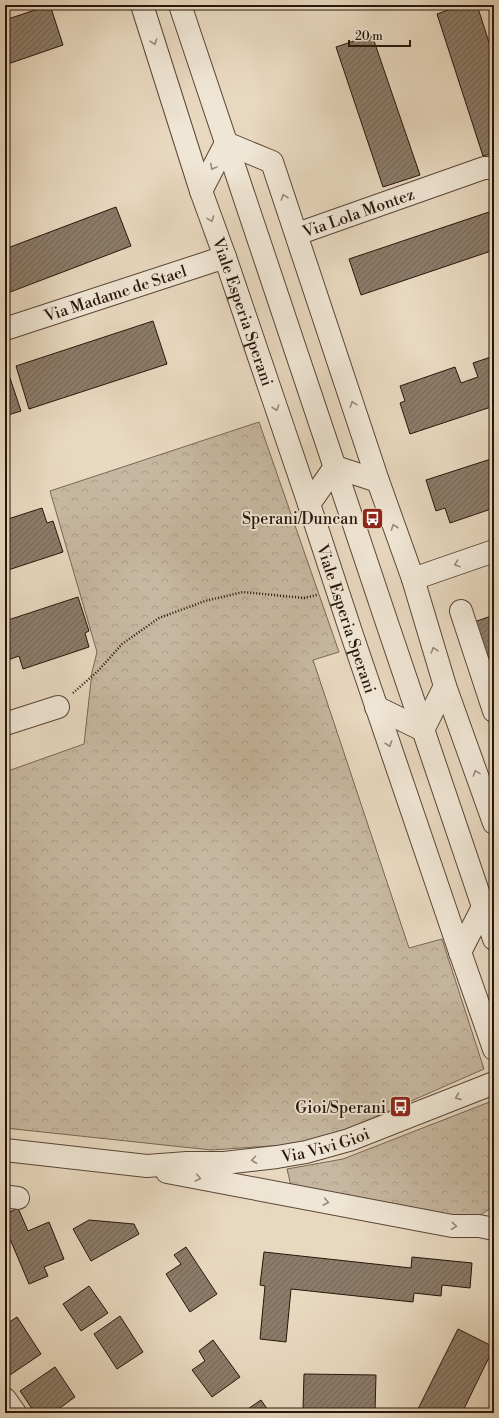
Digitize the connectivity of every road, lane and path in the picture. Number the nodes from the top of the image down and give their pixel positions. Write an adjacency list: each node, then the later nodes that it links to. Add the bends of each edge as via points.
1 (142, 5): 6 (street, Viale Esperia Sperani, one-way to 6)
2 (163, 5): 3 (street)
3 (182, 11): 4 (street)
4 (226, 143): 6 (street, one-way to 6); 7 (street, Via Lola Montez, one-way to 4, via 272,162); 10 (street)
5 (494, 168): 7 (street, Via Lola Montez, via 484,168)
6 (201, 191): 8 (street, Viale Esperia Sperani, one-way to 8)
7 (297, 234): 11 (street, one-way to 7)
8 (225, 257): 9 (street, Via Madame de Stael); 12 (street, Viale Esperia Sperani, one-way to 12)
9 (5, 329)
10 (335, 467): 11 (street); 12 (street); 22 (street)
11 (378, 481): 14 (street, one-way to 11)
12 (309, 504): 15 (street, Viale Esperia Sperani)
13 (494, 551): 14 (street, one-way to 14)
14 (413, 579): 17 (street, one-way to 14)
15 (337, 591): 18 (path, via 304,598 243,592 205,600 159,618 122,644 99,670); 19 (street, Viale Esperia Sperani)
16 (461, 611): 20 (street)
17 (445, 686): 22 (street); 23 (street, one-way to 17)
18 (58, 707): 21 (street)
19 (376, 707): 22 (street); 27 (street, Viale Esperia Sperani, one-way to 27)
20 (494, 711)
21 (5, 724)
22 (423, 730): 25 (street)
23 (490, 800): 24 (street)
24 (494, 823)
25 (483, 907): 26 (street); 27 (street)
26 (494, 940)
27 (460, 952): 28 (street, Viale Esperia Sperani)
28 (494, 1049)
29 (494, 1083): 31 (street, Via Vivi Gioi, one-way to 31, via 349,1140 306,1152 249,1161)
30 (5, 1150): 31 (street, Via Vivi Gioi)
31 (147, 1166): 32 (street, Via Vivi Gioi, one-way to 32, via 174,1174 452,1226)
32 (489, 1225)
33 (5, 1399): 34 (street)
34 (15, 1413)

